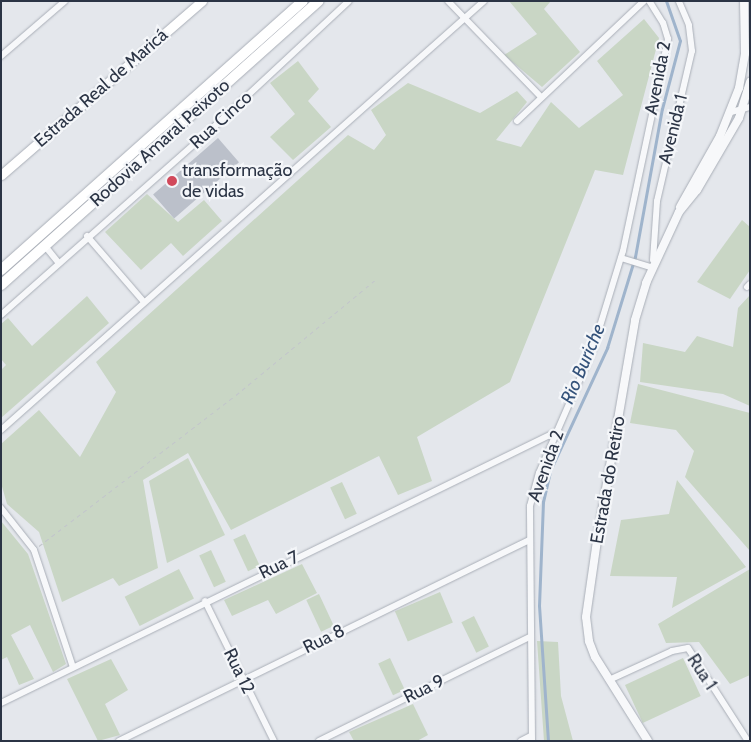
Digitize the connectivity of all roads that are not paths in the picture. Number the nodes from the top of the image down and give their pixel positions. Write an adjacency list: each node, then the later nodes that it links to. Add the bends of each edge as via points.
1 (65, 1): 14 (street)
2 (202, 1): 20 (main road, Estrada Real de Maricá)
3 (303, 1): 27 (highway, Rodovia Amaral Peixoto)
4 (319, 1): 23 (highway, Rodovia Amaral Peixoto)
5 (349, 1): 22 (street, Rua Cinco, via 217,124)
6 (448, 1): 12 (street)
7 (484, 1): 12 (street)
8 (644, 1): 16 (street, via 595,51)
9 (649, 1): 24 (street, Avenida 2, via 664,23 668,39)
10 (678, 1): 26 (street, Avenida 1, via 689,25 692,51 657,201)
11 (744, 1): 13 (street, Estrada do Retiro)
12 (464, 20): 16 (street); 29 (street)
13 (748, 54): 18 (street, Estrada do Retiro)
14 (1, 56)
15 (750, 82): 17 (street, Estrada do Retiro)
16 (541, 97): 19 (street)
17 (746, 108): 18 (street); 21 (street, Estrada do Retiro, via 698,190)
18 (731, 112): 21 (street, Estrada do Retiro)
19 (517, 121)
20 (1, 174)
21 (679, 212): 26 (street, Estrada do Retiro)
22 (88, 236): 25 (street, Rua Cinco); 29 (street)
23 (45, 246): 25 (street); 28 (highway, Rodovia Amaral Peixoto)
24 (621, 258): 26 (street); 32 (street, Avenida 2, via 593,349)
25 (58, 262): 30 (street, Rua Cinco)
26 (652, 264): 39 (street, Estrada do Retiro, via 635,320 586,617 595,657)
27 (1, 270)
28 (1, 285)
29 (144, 302): 31 (street)
30 (1, 315)
31 (1, 430)
32 (558, 431): 34 (street, Avenida 2, via 533,489); 35 (street, Rua 7)
33 (1, 508): 37 (street, via 34,550)
34 (529, 540): 36 (street, Avenida 2); 38 (street, Rua 8)
35 (205, 601): 37 (street, Rua 7); 38 (street, Rua 12)
36 (529, 637): 41 (street, Avenida 2); 44 (street, Rua 9)
37 (73, 667): 40 (street, Rua 7)
38 (243, 678): 42 (street, Rua 8); 43 (street, Rua 12)
39 (609, 680): 46 (street, Estrada do Retiro); 47 (street, Rua 1, via 672,651 688,648)
40 (1, 703)
41 (532, 738): 45 (street)
42 (119, 741)
43 (274, 741)
44 (319, 741)
45 (521, 741)
46 (648, 741)
47 (748, 741)

